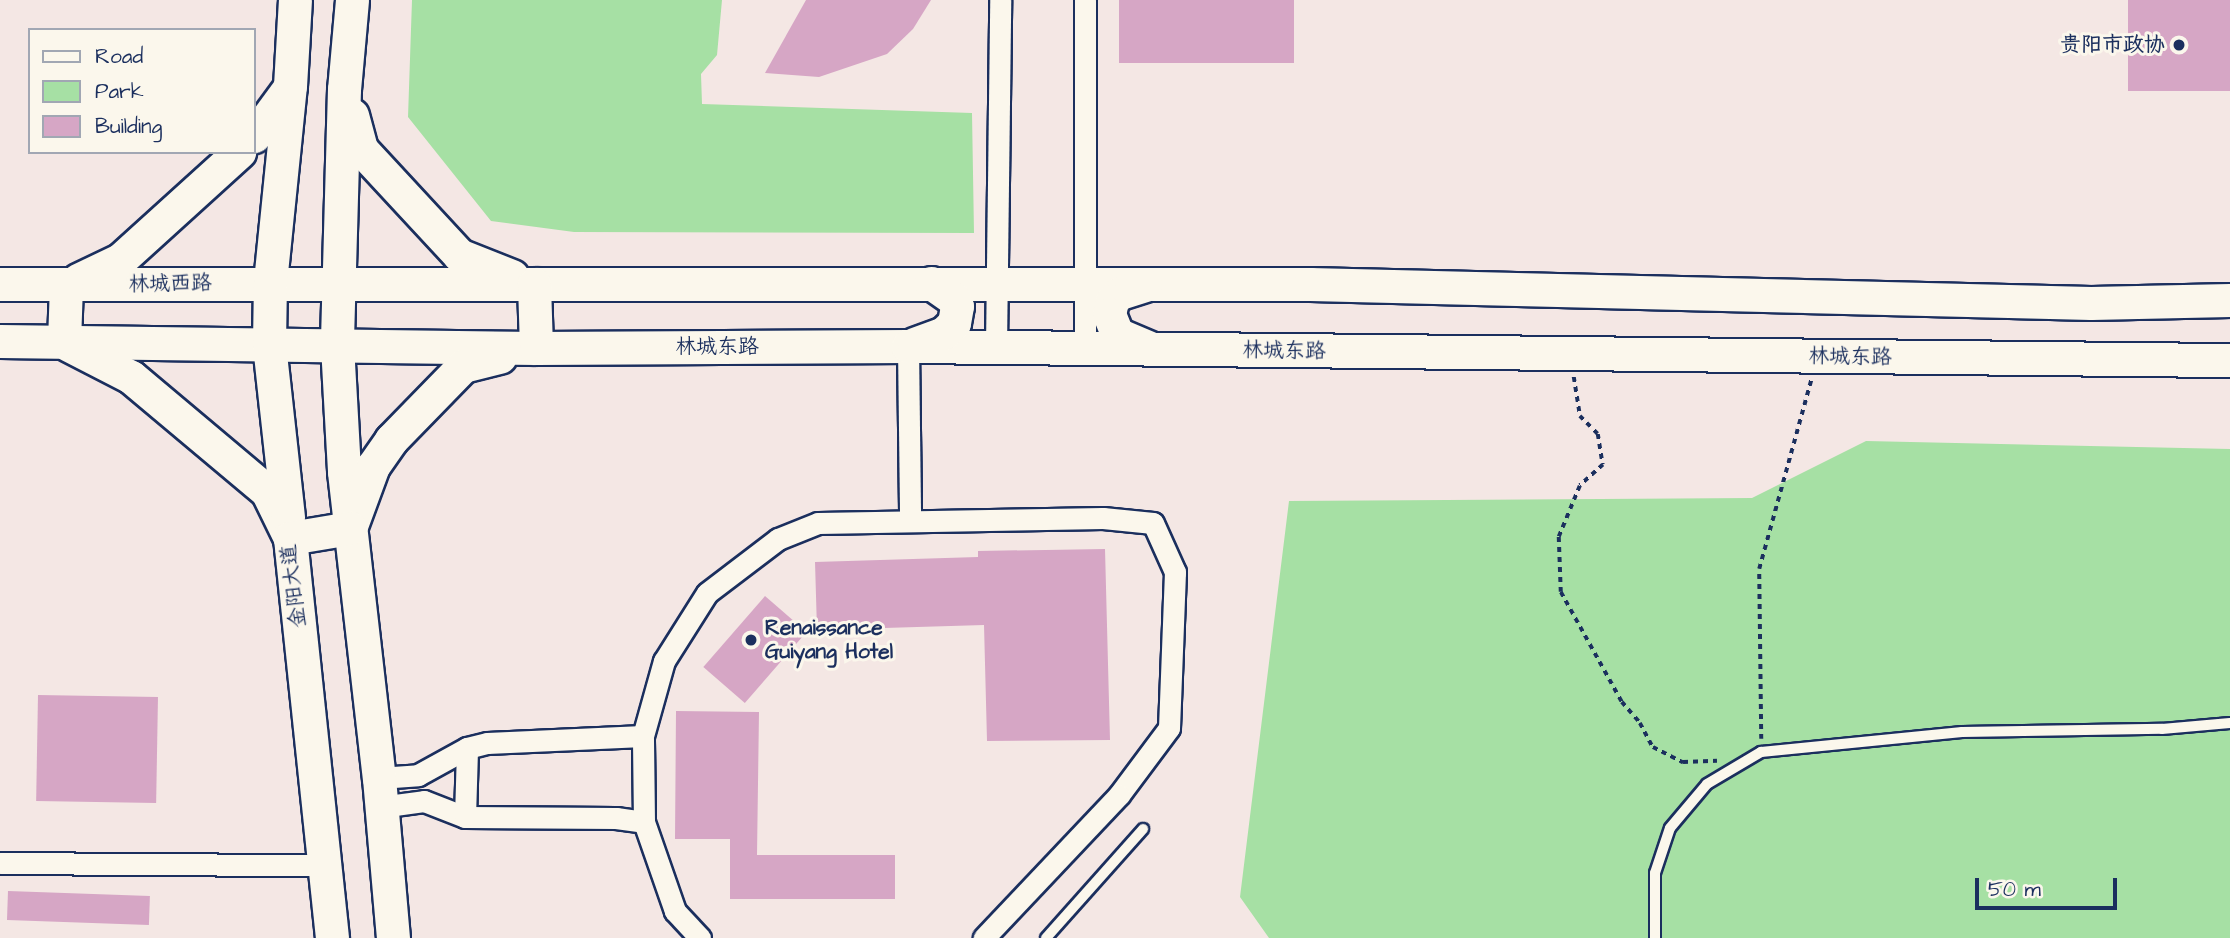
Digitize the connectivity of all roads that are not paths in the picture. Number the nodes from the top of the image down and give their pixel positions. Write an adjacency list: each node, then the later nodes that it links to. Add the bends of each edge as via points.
1 (295, 0): 5 (main road)
2 (352, 0): 6 (main road)
3 (1000, 0): 11 (street)
4 (1085, 0): 15 (street)
5 (290, 86): 6 (main road); 7 (main road); 9 (main road)
6 (344, 89): 13 (main road); 14 (main road, via 361,149 459,255)
7 (256, 133)
8 (237, 154): 17 (main road, via 120,260)
9 (270, 282): 13 (main road, 林城西路); 17 (main road, 林城西路); 21 (main road)
10 (931, 283): 11 (main road); 14 (main road); 23 (main road, via 954,299 954,323 944,333)
11 (995, 283): 15 (main road); 25 (street)
12 (0, 284): 17 (main road, 林城西路)
13 (340, 284): 14 (main road); 22 (main road)
14 (534, 284): 24 (main road)
15 (1087, 284): 16 (main road); 26 (street)
16 (1147, 284): 18 (main road, via 2091,303); 27 (main road, via 1118,294 1109,314 1117,334)
17 (66, 285): 20 (main road)
18 (2230, 300)
19 (0, 341): 20 (main road)
20 (64, 342): 21 (main road); 31 (main road, 金阳大道, via 131,377 267,491)
21 (269, 344): 22 (main road); 31 (main road)
22 (337, 345): 24 (main road, 林城东路); 30 (main road)
23 (908, 346): 24 (main road, 林城东路); 25 (main road, 林城东路); 29 (street)
24 (536, 348): 30 (main road, via 463,366 391,440 373,466)
25 (996, 348): 26 (main road, 林城东路)
26 (1085, 348): 27 (main road, 林城东路)
27 (1154, 349): 28 (main road, 林城东路)
28 (2230, 360)
29 (910, 521): 33 (street, via 818,523 778,539 707,593 664,661); 44 (street, via 1103,517 1153,523 1175,572 1169,728 1119,795)
30 (350, 528): 31 (main road); 35 (main road)
31 (290, 538): 40 (main road, 金阳大道)
32 (2230, 723): 46 (lane, via 2162,729 1962,732 1761,752 1707,784 1670,828 1655,873)
33 (643, 736): 34 (street, via 487,743); 37 (street)
34 (467, 748): 35 (street); 36 (street)
35 (379, 792): 36 (street, via 424,801); 42 (main road)
36 (465, 817): 37 (street)
37 (644, 822): 43 (street, via 675,911)
38 (1143, 829): 45 (lane)
39 (0, 863): 40 (street)
40 (324, 865): 41 (main road, 金阳大道)
41 (332, 938)
42 (393, 938)
43 (700, 938)
44 (984, 938)
45 (1046, 938)
46 (1655, 938)

